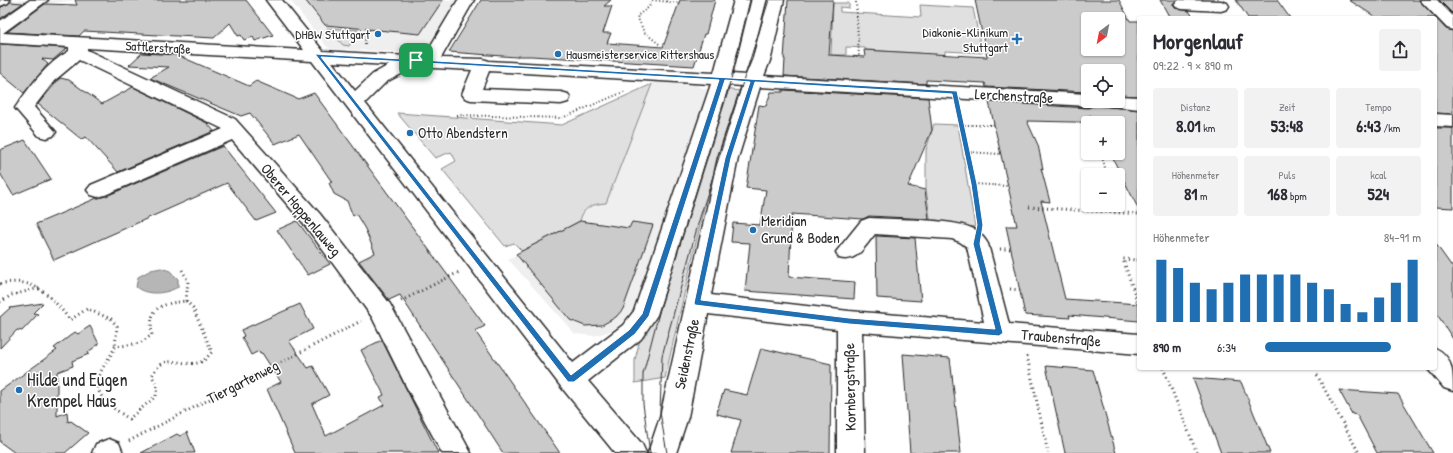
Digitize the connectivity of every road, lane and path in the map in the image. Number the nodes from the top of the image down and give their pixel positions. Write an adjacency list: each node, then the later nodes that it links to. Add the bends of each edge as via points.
1 (40, 0): 13 (street)
2 (274, 0): 18 (street)
3 (466, 0): 19 (street)
4 (742, 0): 22 (street)
5 (776, 0): 23 (street, Seidenstraße, via 762,58)
6 (1428, 0): 11 (street)
7 (856, 2): 21 (path)
8 (680, 3): 15 (path, via 652,0 649,7 637,16 644,32)
9 (1182, 4): 10 (street)
10 (1222, 8)
11 (1453, 25)
12 (370, 28): 17 (path)
13 (0, 29)
14 (0, 38): 16 (street, Sattlerstraße)
15 (659, 44)
16 (78, 48): 18 (street, Sattlerstraße); 34 (street, via 40,85 24,108); 35 (street, Oberer Hoppenlauweg, via 228,123)
17 (364, 48)
18 (317, 55): 19 (street, Lerchenstraße); 29 (street)
19 (423, 61): 20 (street, Lerchenstraße); 29 (street, via 378,77)
20 (483, 64): 22 (street, Lerchenstraße); 25 (street, via 471,94)
21 (857, 72): 23 (street, Lerchenstraße); 24 (street, Lerchenstraße)
22 (722, 78): 23 (street, Lerchenstraße); 63 (street, via 645,316 632,332)
23 (753, 80): 54 (street, Seidenstraße, via 728,158)
24 (955, 92): 26 (street, Lerchenstraße); 32 (path)
25 (561, 98)
26 (1081, 100)
27 (1125, 102): 28 (street)
28 (1137, 103)
29 (355, 104): 46 (street)
30 (1437, 120): 31 (street)
31 (1453, 121)
32 (961, 125): 33 (path); 36 (path)
33 (995, 125)
34 (46, 132)
35 (235, 132): 40 (street); 55 (street, Oberer Hoppenlauweg, via 312,219)
36 (967, 152): 37 (path); 38 (path)
37 (1001, 154)
38 (974, 184): 39 (path); 43 (path, via 980,225)
39 (1008, 186)
40 (98, 190)
41 (1029, 207): 42 (path)
42 (1137, 214)
43 (977, 244): 44 (street, via 968,236 954,230 869,226); 57 (street)
44 (847, 252)
45 (1137, 260): 51 (path, via 1123,259)
46 (479, 262): 50 (path); 63 (street)
47 (182, 270): 52 (path, via 188,281)
48 (0, 284): 49 (path, via 24,281)
49 (41, 288): 53 (path, via 12,295); 59 (path, via 70,320 87,309 111,319 117,326)
50 (413, 295)
51 (1137, 299)
52 (186, 301): 59 (path, via 167,302 154,311 150,322 152,335 149,339 138,344); 59 (path, via 193,308 212,352 199,363 172,361 155,369 152,376 157,386 156,396 129,419 104,400 96,386 102,368)
53 (0, 302)
54 (697, 303): 56 (street, Traubenstraße); 67 (street, Seidenstraße, via 673,422)
55 (381, 311): 64 (path, Tiergartenweg); 65 (street, Oberer Hoppenlauweg)
56 (849, 321): 57 (street, Traubenstraße); 68 (street, Kornbergstraße)
57 (999, 333): 58 (street, Traubenstraße)
58 (1137, 344)
59 (116, 347)
60 (1027, 354): 69 (path)
61 (1164, 370): 70 (path)
62 (1317, 374): 71 (path)
63 (571, 380): 66 (street)
64 (107, 452)
65 (457, 453)
66 (632, 453)
67 (662, 453)
68 (851, 453)
69 (1048, 453)
70 (1197, 453)
71 (1359, 453)

